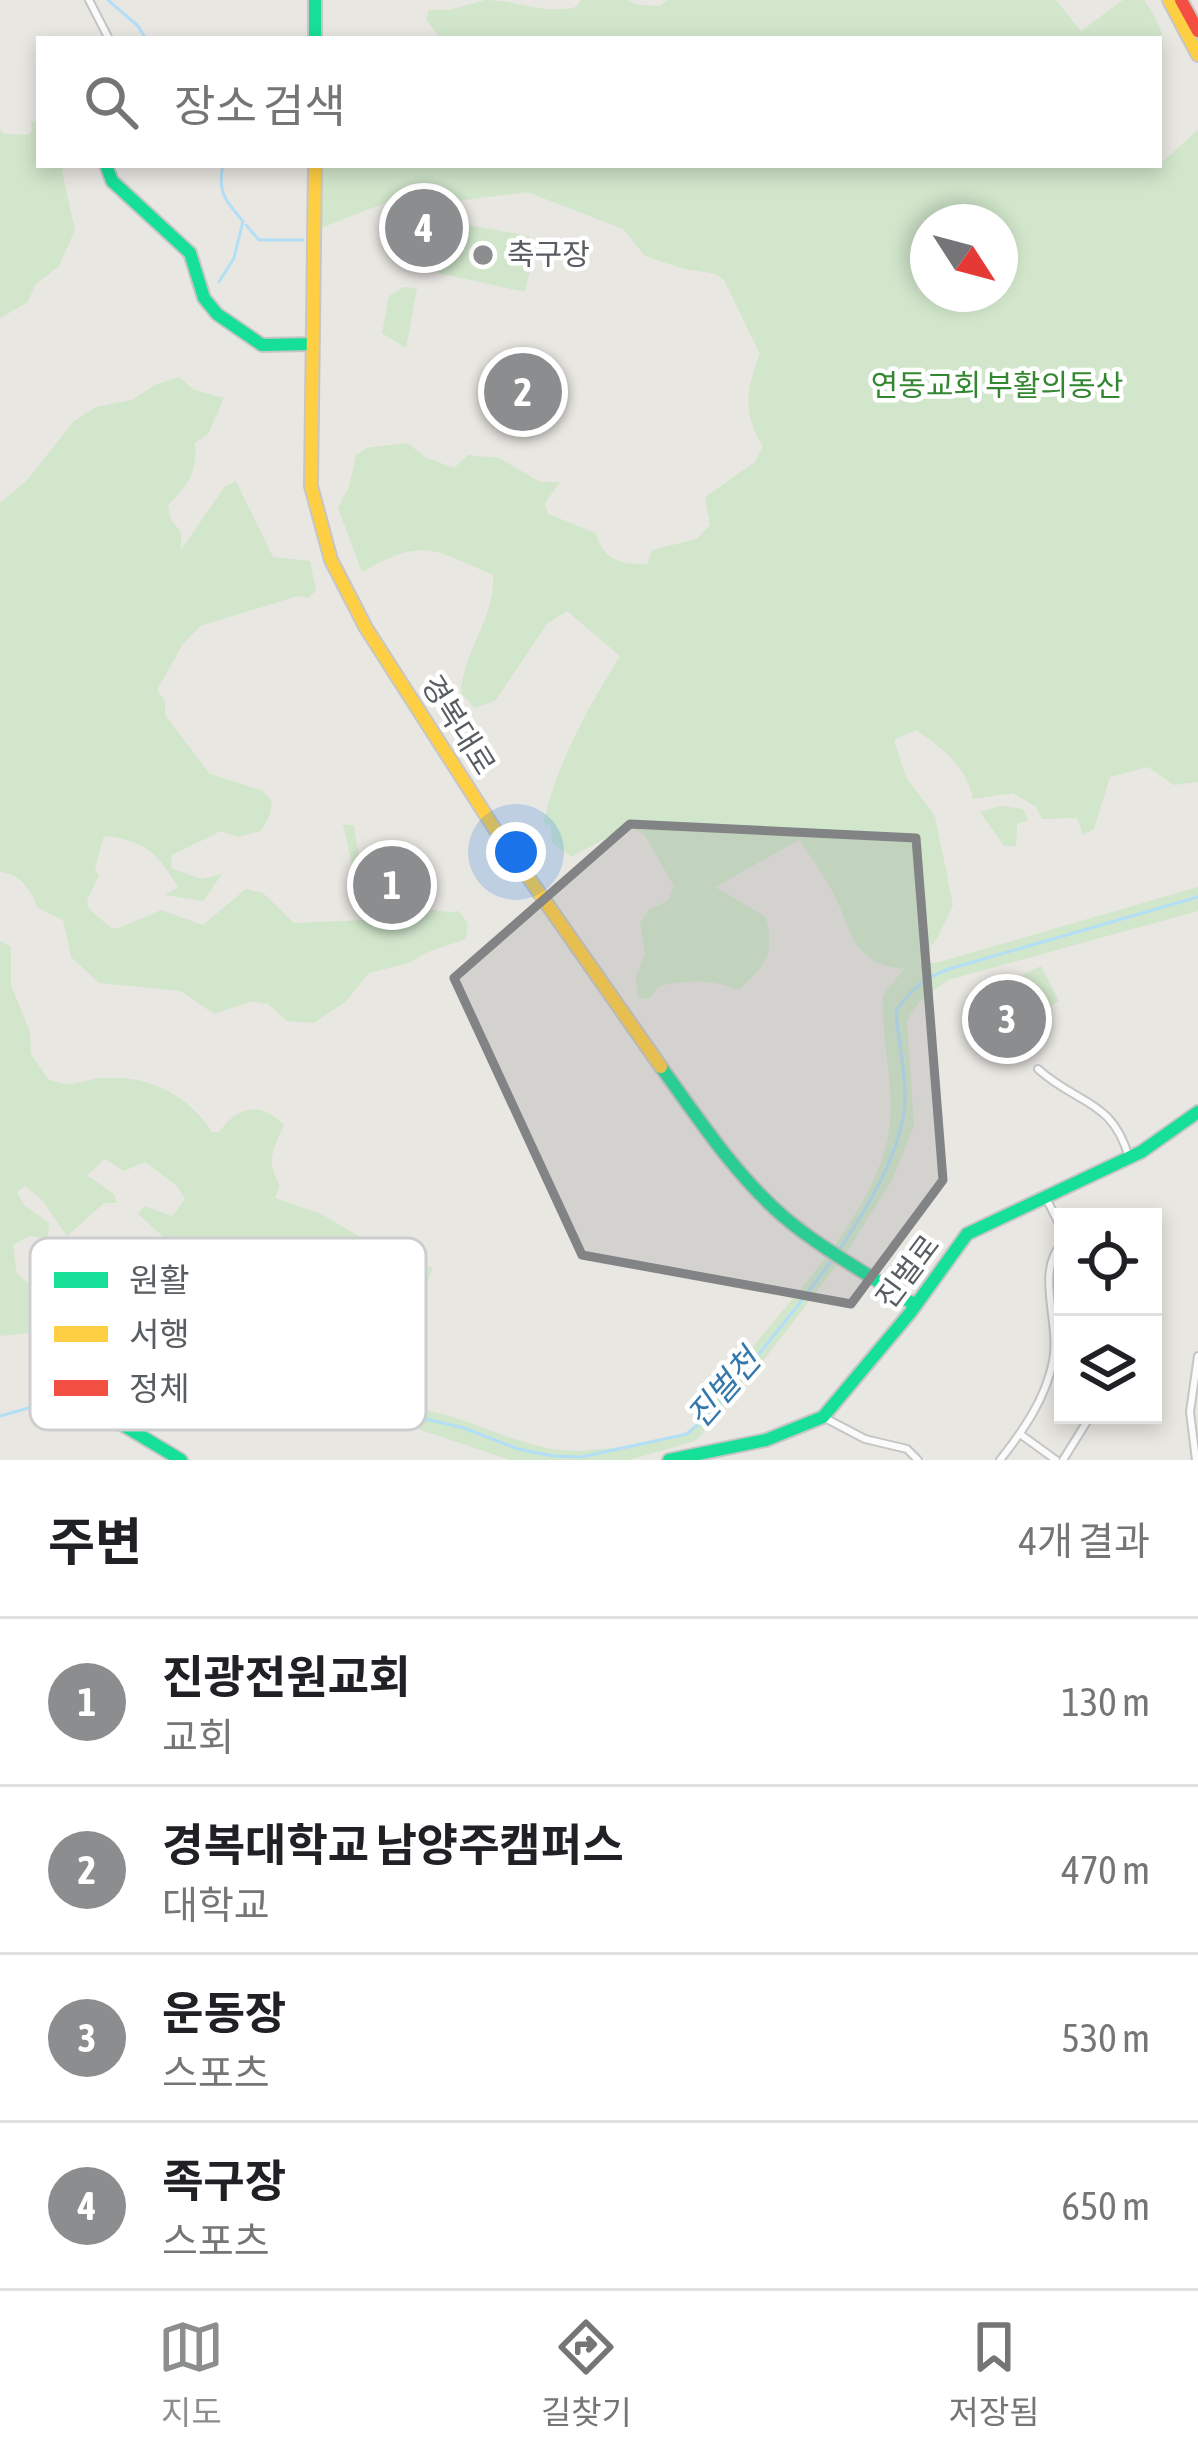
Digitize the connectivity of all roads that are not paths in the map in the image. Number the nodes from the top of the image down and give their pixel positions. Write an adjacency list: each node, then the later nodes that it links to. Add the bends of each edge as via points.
1 (89, 0): 6 (street)
2 (315, 0): 7 (main road)
3 (1169, 0): 8 (main road)
4 (1181, 0): 5 (main road)
5 (1198, 31)
6 (107, 36)
7 (315, 36)
8 (1198, 55)
9 (107, 168): 11 (main road, via 190,253 208,306 257,343)
10 (315, 168): 11 (main road, 경복대로)
11 (312, 344): 18 (main road, 경복대로, via 311,486 321,535 386,658 583,961 753,1184 788,1220)
12 (1039, 1069): 14 (street, via 1089,1099 1120,1131)
13 (1198, 1112): 14 (main road, 진벌로)
14 (1129, 1158): 15 (main road, 진벌로)
15 (1046, 1198): 16 (street); 18 (main road, 진벌로, via 967,1234)
16 (1054, 1214)
17 (1054, 1252): 19 (street)
18 (916, 1305): 22 (main road, 진벌로)
19 (1054, 1314)
20 (1054, 1314): 25 (street, via 1053,1363)
21 (1198, 1356): 31 (street, via 1190,1412)
22 (824, 1418): 27 (main road, via 766,1440); 28 (street)
23 (1085, 1424): 30 (street)
24 (131, 1430): 26 (main road)
25 (1020, 1434): 29 (street); 30 (street)
26 (182, 1460)
27 (669, 1460)
28 (918, 1460)
29 (1000, 1460)
30 (1059, 1460)
31 (1196, 1460)

